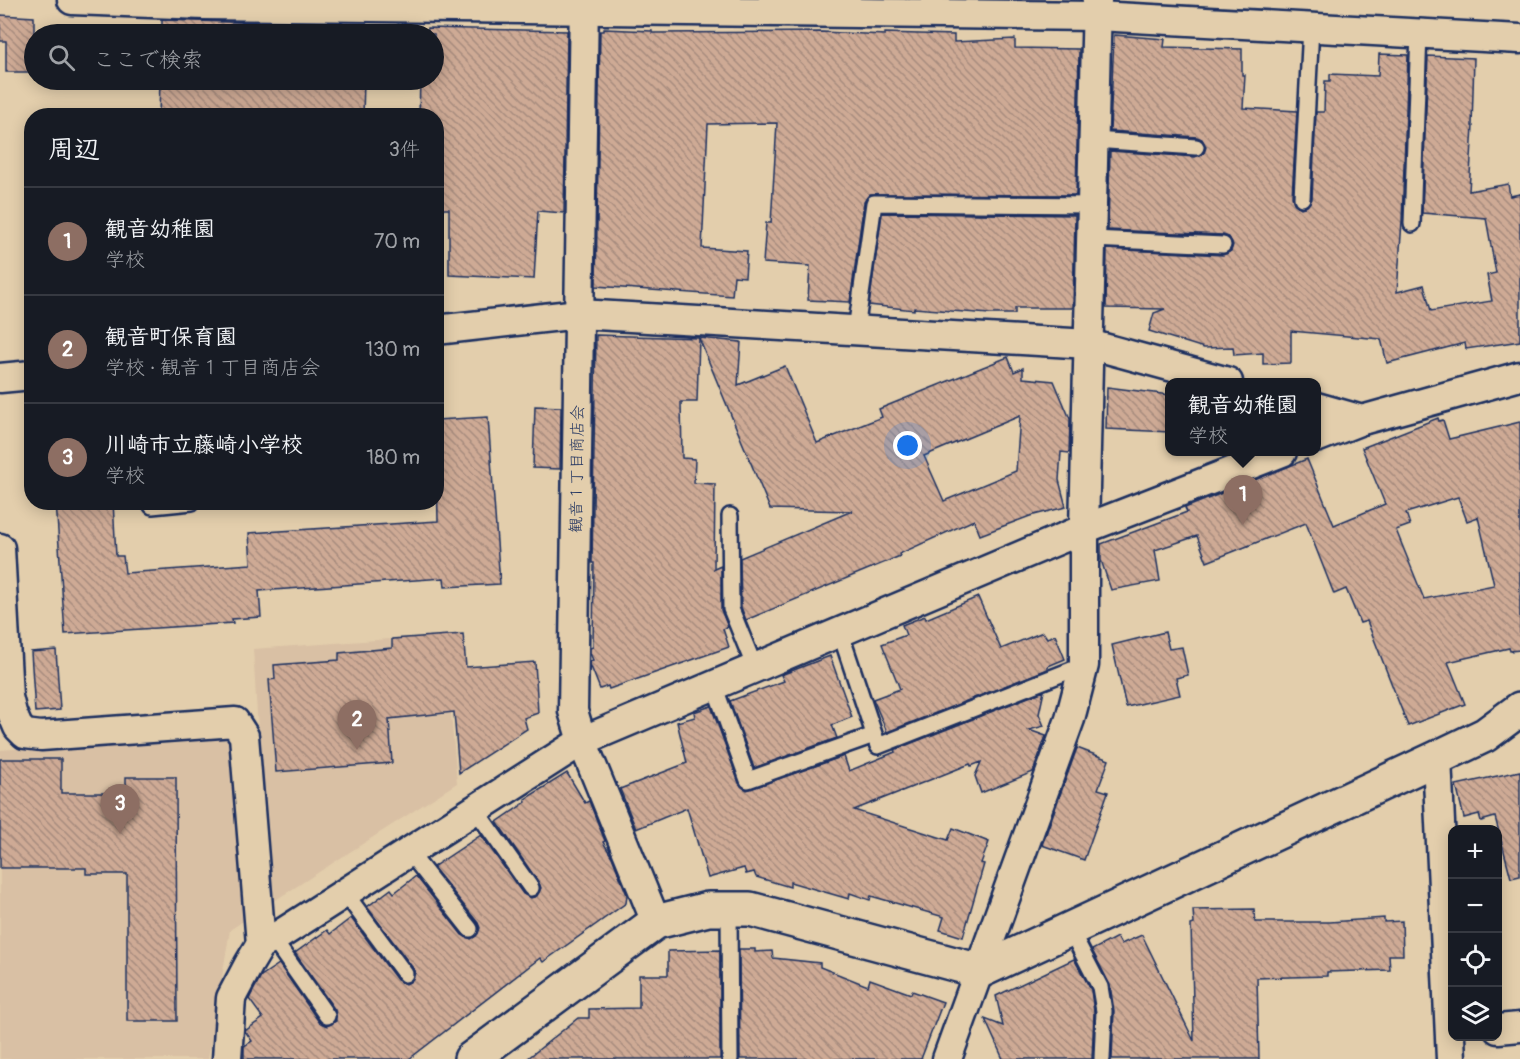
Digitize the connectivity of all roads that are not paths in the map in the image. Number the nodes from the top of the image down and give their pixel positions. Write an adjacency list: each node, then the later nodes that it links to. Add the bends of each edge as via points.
1 (72, 0): 2 (street, via 204,5)
2 (394, 4): 3 (street)
3 (584, 5): 4 (street); 16 (street, 観音１丁目商店会)
4 (800, 6): 5 (street)
5 (1097, 8): 6 (street); 9 (street)
6 (1311, 27): 7 (street); 11 (lane)
7 (1419, 33): 8 (street); 13 (lane)
8 (1520, 39)
9 (1094, 140): 10 (lane); 12 (street)
10 (1196, 147)
11 (1302, 198)
12 (1093, 205): 14 (street); 18 (lane, via 874,203)
13 (1412, 224)
14 (1092, 239): 15 (lane); 19 (street)
15 (1223, 245)
16 (579, 314): 17 (street); 18 (street); 37 (street, 観音１丁目商店会, via 573,711)
17 (444, 329)
18 (856, 330): 19 (street)
19 (1089, 344): 23 (street); 29 (street)
20 (24, 376): 22 (street)
21 (1520, 376): 25 (street)
22 (0, 378)
23 (1213, 378)
24 (1321, 408): 25 (street)
25 (1362, 420): 26 (street)
26 (1321, 436)
27 (1272, 456): 29 (street)
28 (730, 516): 33 (lane, via 731,609)
29 (1084, 529): 31 (street); 32 (street)
30 (0, 548): 47 (street, via 8,697 18,727 26,734 235,722 244,736)
31 (840, 632): 33 (street); 36 (lane)
32 (1084, 665): 36 (lane, via 878,746); 48 (street, via 1070,719)
33 (755, 668): 34 (street)
34 (714, 685): 36 (lane, via 748,780); 37 (street)
35 (1520, 709): 38 (street, via 1485,735)
36 (874, 735)
37 (582, 741): 39 (street); 44 (street, 観音１丁目商店会)
38 (1437, 758): 46 (street); 50 (street)
39 (475, 810): 40 (street); 41 (lane)
40 (409, 852): 42 (street); 45 (lane)
41 (531, 888)
42 (345, 893): 47 (street); 49 (lane)
43 (729, 909): 44 (street, via 708,909); 48 (street, via 750,909); 57 (lane)
44 (656, 922): 56 (street)
45 (470, 929)
46 (1070, 929): 48 (street); 59 (lane, via 1100,987 1104,1011)
47 (267, 942): 51 (lane); 55 (street, via 231,998)
48 (980, 971): 58 (street)
49 (405, 974)
50 (1450, 987)
51 (327, 1016)
52 (1520, 1028): 53 (street)
53 (1502, 1029)
54 (1452, 1041): 60 (street)
55 (227, 1059)
56 (471, 1059)
57 (730, 1059)
58 (947, 1059)
59 (1102, 1059)
60 (1451, 1059)

